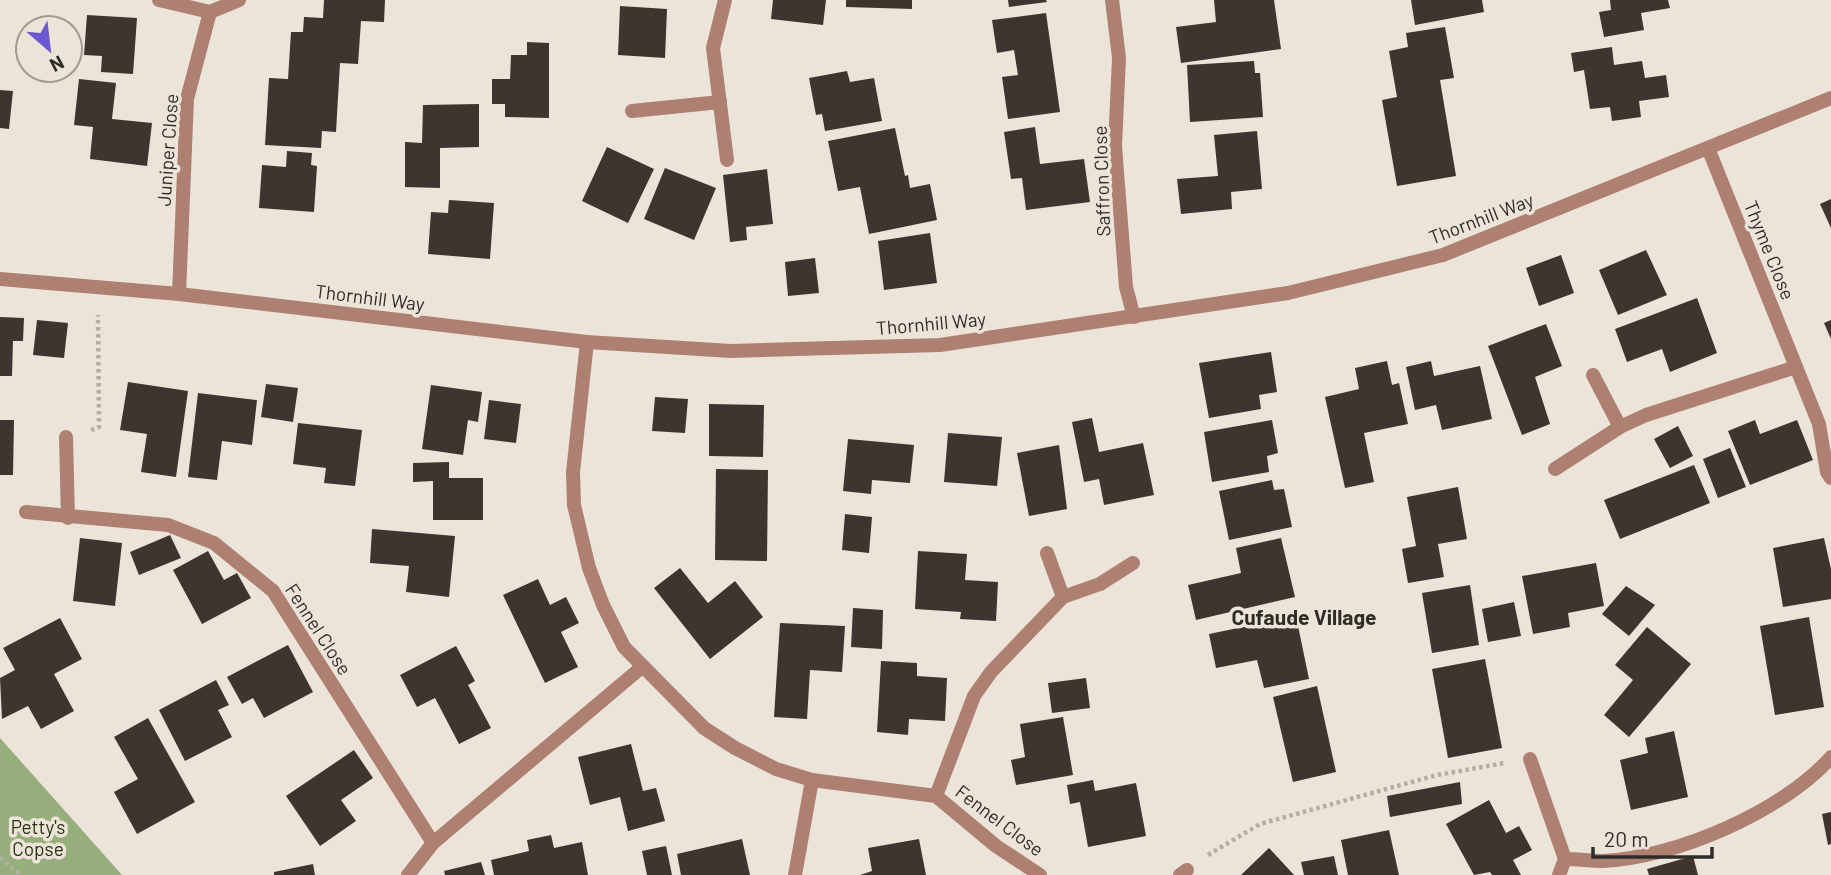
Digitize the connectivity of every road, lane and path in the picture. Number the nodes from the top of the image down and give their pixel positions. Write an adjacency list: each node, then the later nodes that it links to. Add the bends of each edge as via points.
1 (159, 0): 5 (street)
2 (239, 0): 5 (street)
3 (725, 0): 7 (street, via 713,48)
4 (1112, 0): 14 (street, Saffron Close, via 1119,58 1115,146 1126,287)
5 (210, 12): 13 (street, Juniper Close, via 187,99)
6 (1831, 98): 9 (street, Thornhill Way)
7 (720, 102): 8 (street); 10 (street)
8 (632, 111)
9 (1708, 148): 14 (street, Thornhill Way, via 1443,255 1288,293); 16 (street, Thyme Close)
10 (727, 160)
11 (0, 279): 12 (street, Thornhill Way)
12 (98, 286): 13 (street, Thornhill Way); 19 (path, via 99,427)
13 (179, 294): 15 (street, Thornhill Way)
14 (1134, 317): 15 (street, Thornhill Way, via 940,345 731,351)
15 (587, 342): 27 (street, Fennel Close, via 573,472 579,535 603,605 624,647)
16 (1796, 367): 18 (street); 21 (street, Thyme Close, via 1819,424 1826,472)
17 (1593, 375): 18 (street)
18 (1620, 427): 20 (street)
19 (66, 437): 23 (street)
20 (1555, 469)
21 (1831, 478)
22 (26, 512): 23 (street, Fennel Close)
23 (68, 518): 32 (street, Fennel Close, via 168,526 215,543 273,591)
24 (1047, 553): 26 (street)
25 (1133, 563): 26 (street, Fennel Close, via 1100,584)
26 (1063, 597): 31 (street, Fennel Close, via 974,696)
27 (642, 667): 30 (street, Fennel Close, via 704,728 776,769); 32 (street)
28 (1831, 757): 34 (street, via 1785,799 1728,827 1655,853 1604,861)
29 (1530, 759): 34 (street); 35 (path, via 1437,775 1260,824)
30 (812, 780): 31 (street, Fennel Close); 38 (street)
31 (936, 796): 39 (street, Fennel Close, via 996,846)
32 (433, 843): 37 (street)
33 (0, 858): 36 (path)
34 (1565, 859): 40 (street)
35 (1184, 873)
36 (22, 875)
37 (408, 875)
38 (795, 875)
39 (1040, 875)
40 (1559, 875)

